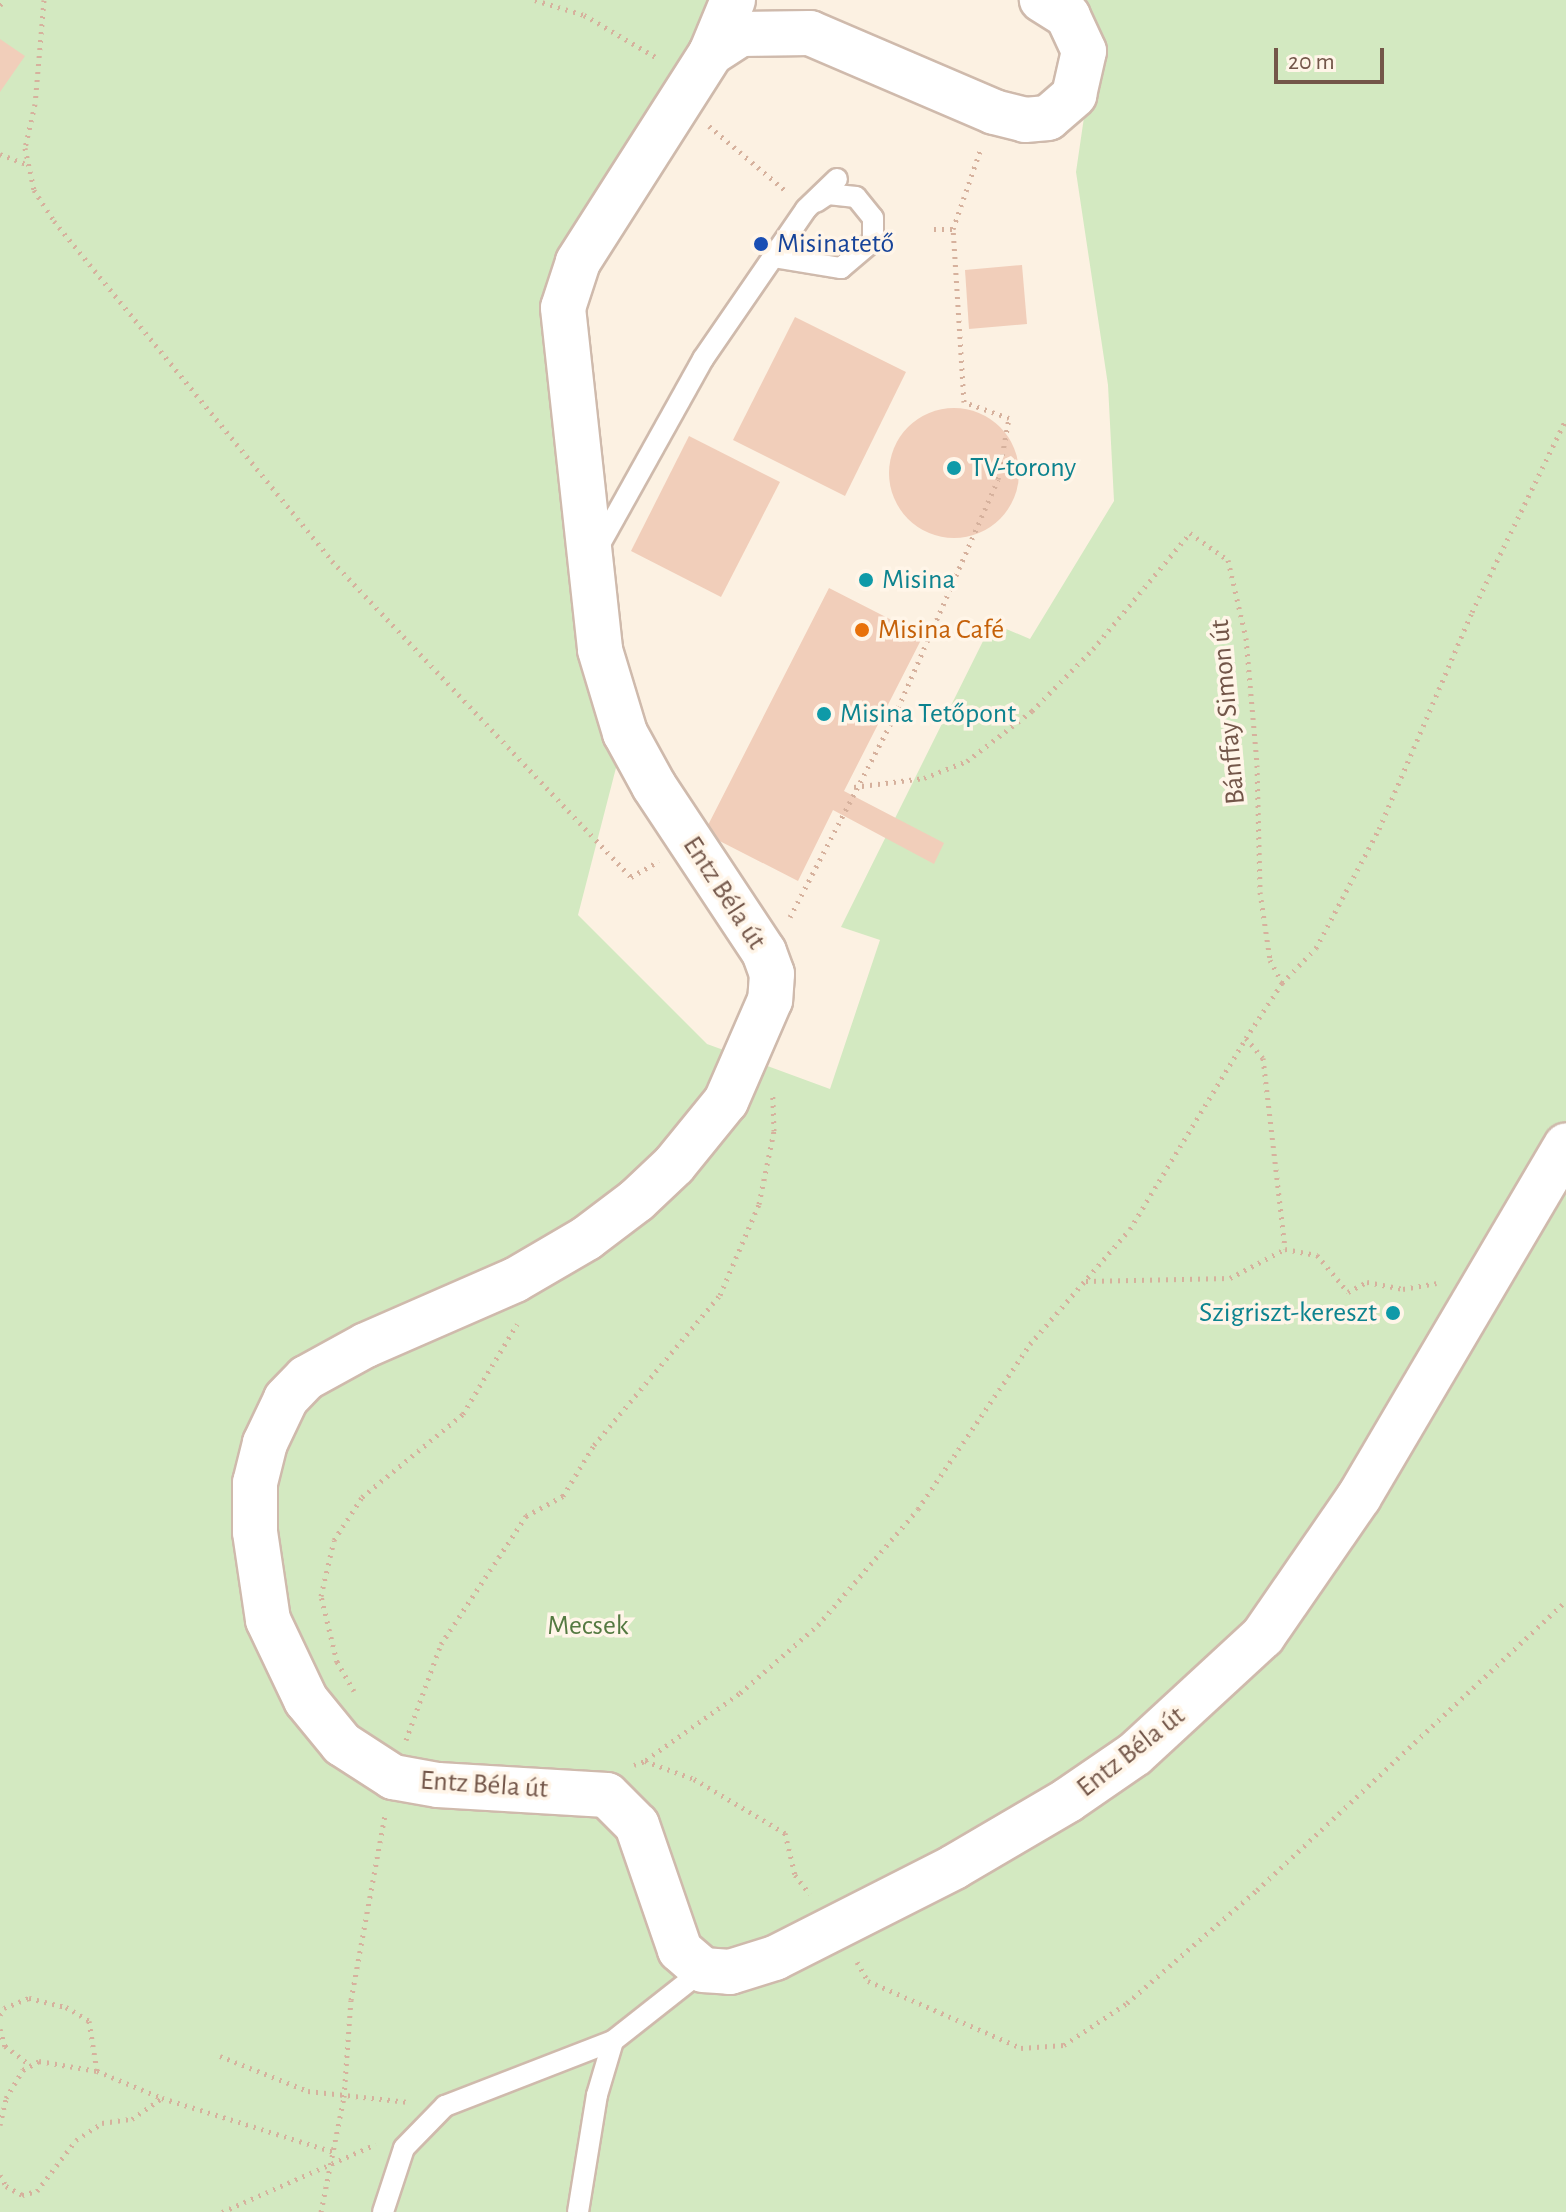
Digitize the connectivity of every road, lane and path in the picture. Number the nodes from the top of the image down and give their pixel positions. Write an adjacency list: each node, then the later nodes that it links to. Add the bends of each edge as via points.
1 (5, 0): 5 (path)
2 (44, 0): 9 (path, via 35,104 25,148)
3 (733, 0): 6 (street, Entz Béla út)
4 (1042, 0): 7 (street, via 1054,3 1077,27 1084,51 1074,95 1048,118 1025,120)
5 (0, 5)
6 (711, 53): 7 (street, via 740,34 810,33); 16 (street, Entz Béla út, via 613,201 578,262 563,308 569,400)
7 (994, 112): 13 (path)
8 (0, 154): 9 (path)
9 (29, 166): 18 (path, via 34,190 54,221 332,561 631,877)
10 (837, 179): 11 (lane)
11 (806, 209): 14 (lane); 14 (lane, via 828,194 856,197 873,218 873,241 841,268)
12 (934, 229): 13 (path)
13 (953, 229): 17 (path, via 964,402 1009,418 1001,463 895,715)
14 (773, 257): 16 (lane, via 703,359)
15 (1566, 419): 20 (path, via 1472,612 1379,829 1316,948)
16 (594, 556): 18 (street, Entz Béla út, via 600,650 625,733)
17 (853, 787): 19 (path, via 788,919); 20 (path, Bánffay Simon út, via 924,778 967,761 1032,711 1093,649 1190,533 1228,560 1246,638 1260,892 1270,960)
18 (691, 843): 19 (street, Entz Béla út, via 737,905)
19 (772, 974): 25 (street, Entz Béla út, via 770,1000 744,1066 726,1101 674,1165 587,1238)
20 (1282, 983): 21 (path)
21 (1246, 1038): 24 (path, via 1263,1058); 27 (path, via 1130,1229)
22 (773, 1084): 30 (path, via 774,1131 759,1204 720,1295 594,1445 563,1496 526,1516 441,1644)
23 (1566, 1145): 26 (street, Entz Béla út)
24 (1285, 1249): 26 (path, via 1317,1255 1348,1292 1367,1282 1403,1289); 27 (path, via 1230,1278)
25 (515, 1280): 28 (path, via 517,1324 463,1414 362,1497 334,1540 321,1596 337,1662); 30 (street, Entz Béla út, via 366,1345 306,1378 286,1399 265,1443 255,1483 255,1532 268,1620 306,1700 342,1744)
26 (1486, 1280): 31 (street, Entz Béla út, via 1316,1564 1263,1636 1210,1689 1135,1754 954,1867 775,1958 730,1972)
27 (1085, 1281): 29 (path, via 1030,1344 918,1509 818,1625 740,1693)
28 (357, 1695)
29 (645, 1761)
30 (397, 1765): 31 (street, Entz Béla út, via 438,1785 607,1795 637,1825 680,1950); 39 (path, via 351,2000)
31 (703, 1970): 35 (lane)
32 (2, 2007): 33 (path); 38 (path, via 29,1998 66,2007 89,2021)
33 (0, 2015)
34 (0, 2029): 37 (path, via 5,2046)
35 (613, 2041): 41 (lane); 50 (lane, via 597,2095)
36 (220, 2056): 39 (path, via 308,2091)
37 (30, 2065): 38 (path, via 39,2061); 42 (path, via 6,2098)
38 (97, 2071): 40 (path)
39 (344, 2097): 41 (path); 43 (path)
40 (162, 2098): 43 (path); 46 (path, via 132,2119 102,2123 76,2140 37,2191 22,2195)
41 (445, 2106): 49 (lane, via 404,2148)
42 (0, 2125)
43 (334, 2152): 44 (path)
44 (333, 2162): 47 (path); 48 (path)
45 (0, 2175): 46 (path)
46 (3, 2187)
47 (222, 2212)
48 (321, 2212)
49 (383, 2212)
50 (578, 2212)

